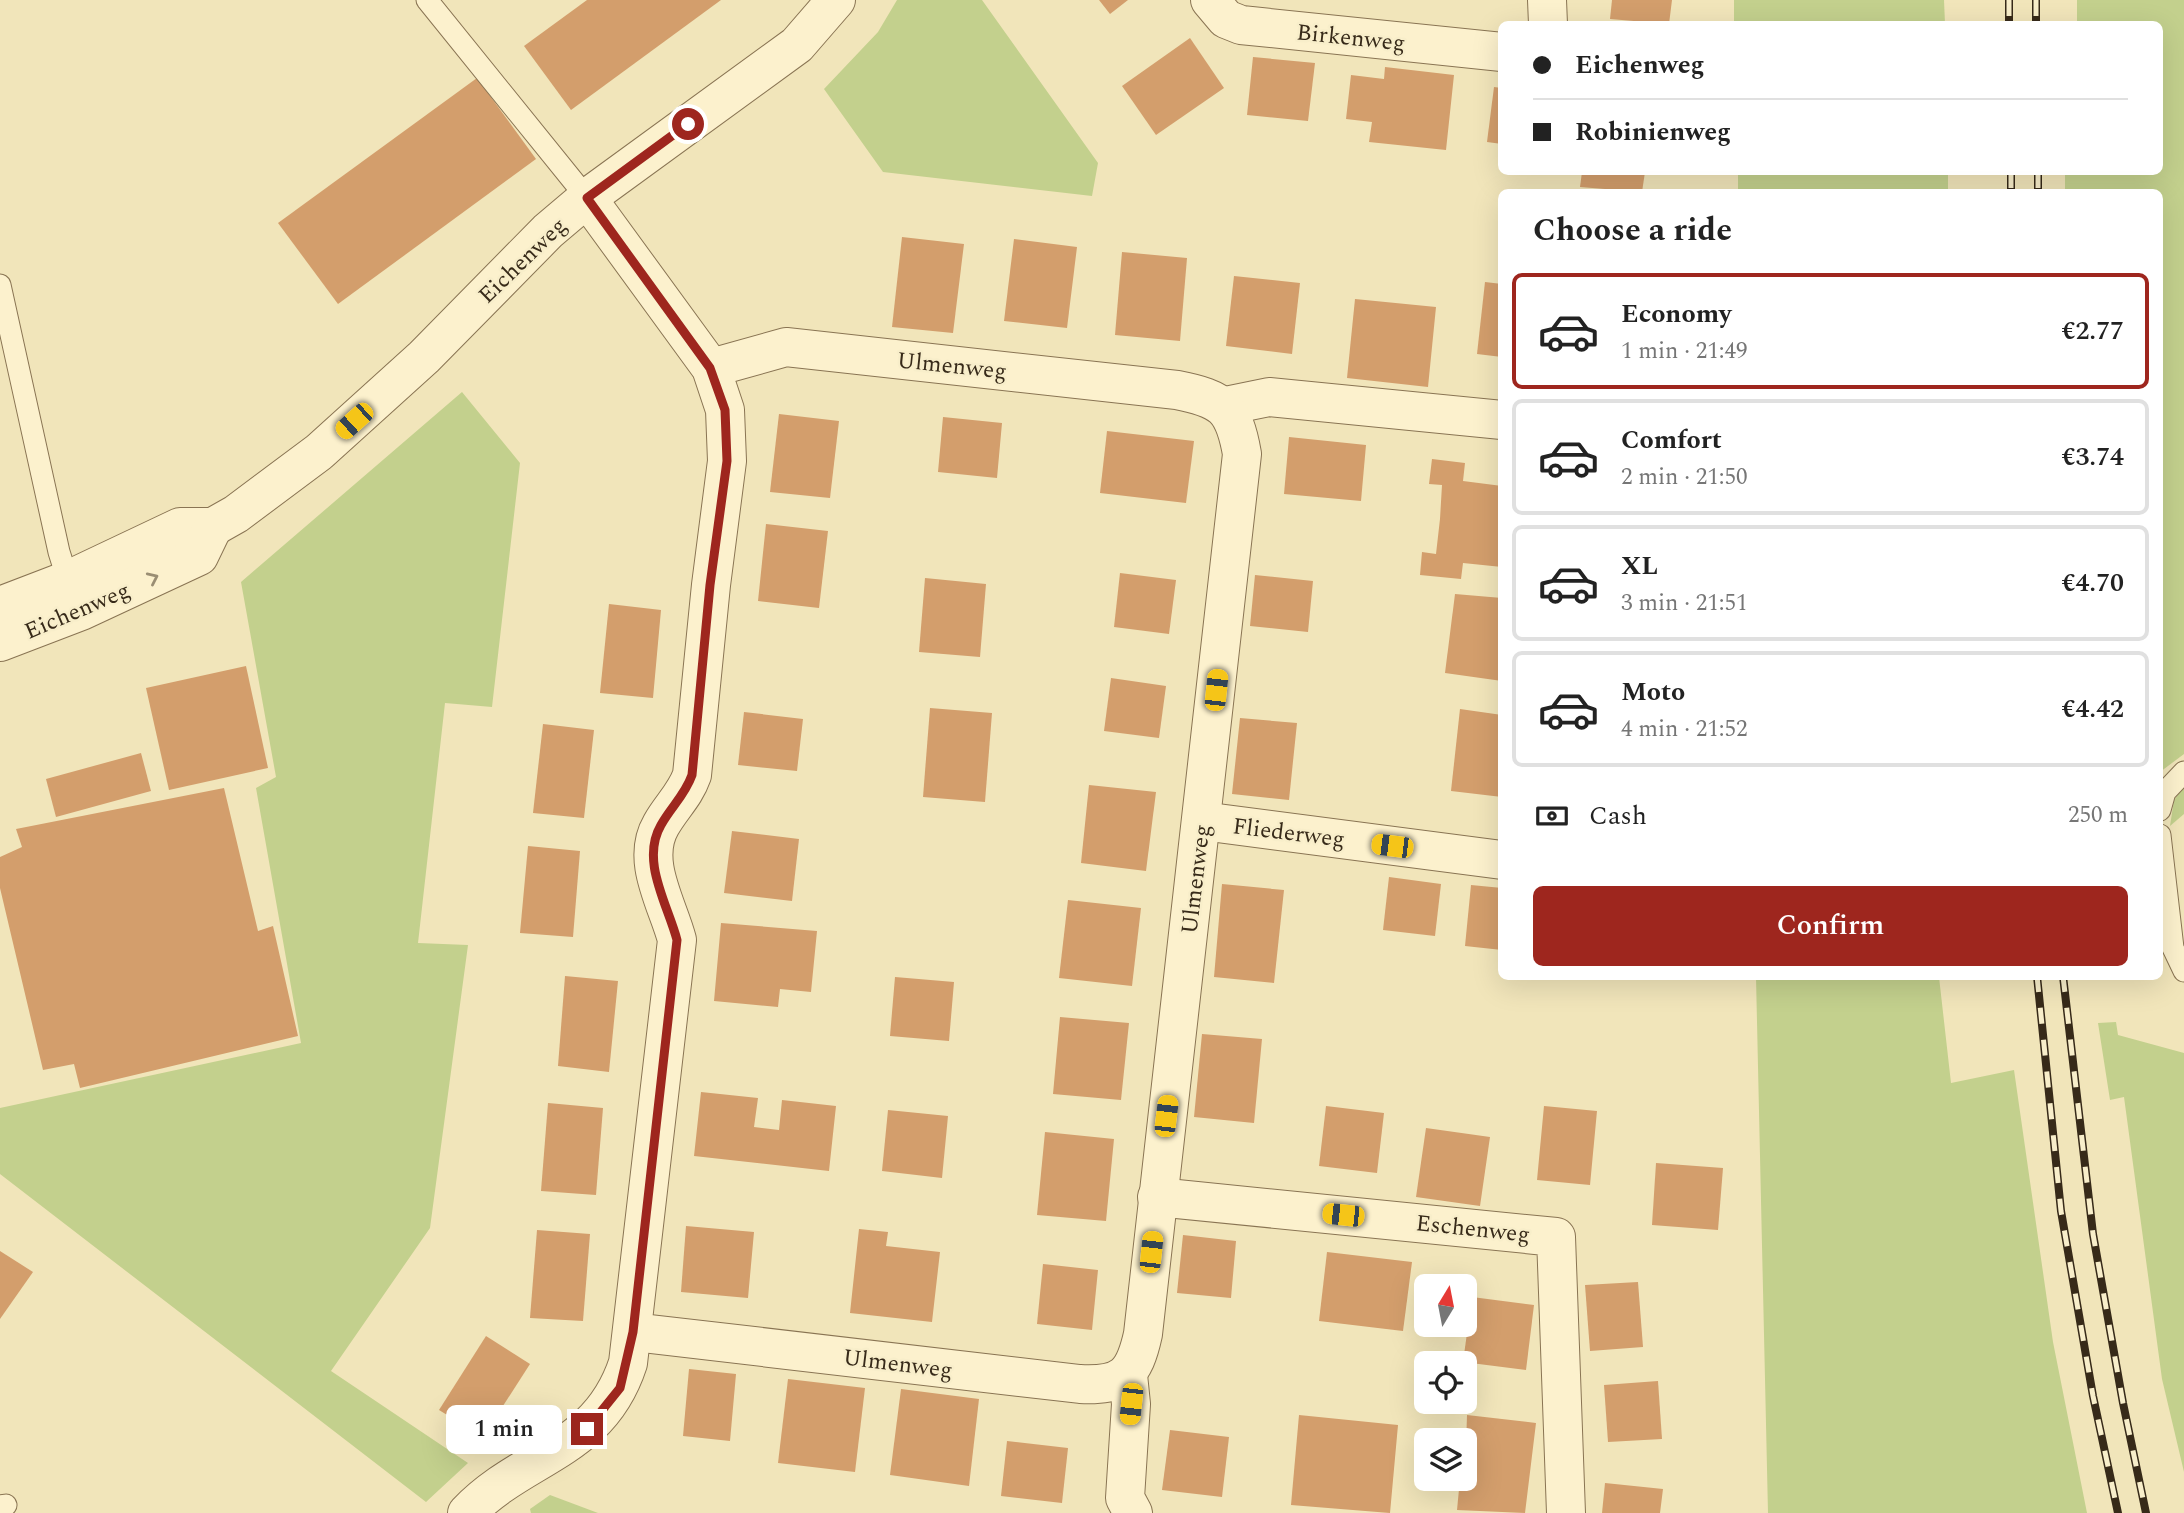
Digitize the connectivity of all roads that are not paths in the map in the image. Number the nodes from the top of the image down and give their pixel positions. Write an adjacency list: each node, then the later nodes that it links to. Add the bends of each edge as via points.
1 (427, 0): 7 (lane)
2 (836, 0): 7 (street, Eichenweg, via 797,45)
3 (1209, 0): 6 (street, Birkenweg, via 1226,19 1241,25)
4 (1547, 0): 5 (street)
5 (1548, 21)
6 (1498, 52)
7 (587, 198): 9 (street); 12 (street, Eichenweg, via 319,452 213,527 180,527)
8 (0, 285): 12 (lane)
9 (710, 368): 10 (street, Ulmenweg, via 786,347 1177,390 1204,395); 22 (street, via 725,410 727,461 692,775 686,792 659,827 653,849 660,891 677,940)
10 (1225, 406): 11 (street, via 1269,397); 17 (street, Ulmenweg, via 1237,429 1242,454)
11 (1498, 420)
12 (74, 596): 13 (street, Eichenweg); 14 (street, Eichenweg)
13 (0, 606)
14 (0, 642)
15 (2184, 772): 16 (lane)
16 (2163, 799)
17 (1202, 821): 18 (street, Fliederweg); 21 (street, Ulmenweg)
18 (1498, 859)
19 (2163, 859): 20 (lane, via 2174,948)
20 (2184, 971)
21 (1157, 1197): 23 (street, Ulmenweg, via 1143,1334 1138,1359); 26 (street, Eschenweg, via 1556,1237)
22 (633, 1332): 23 (street, Ulmenweg, via 1080,1384 1104,1385); 24 (street, via 620,1388 587,1429)
23 (1128, 1375): 25 (street, via 1131,1404 1125,1498)
24 (469, 1512)
25 (1133, 1513)
26 (1566, 1513)

